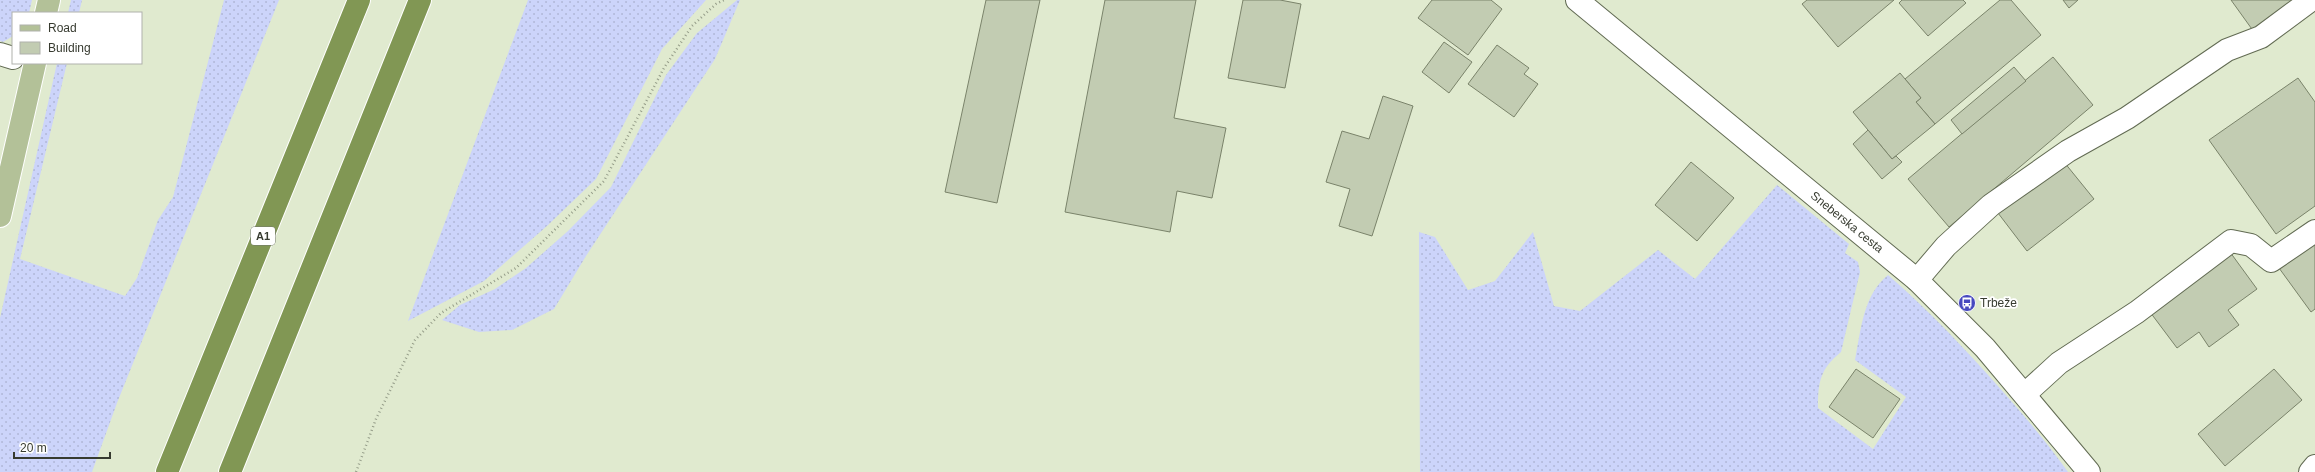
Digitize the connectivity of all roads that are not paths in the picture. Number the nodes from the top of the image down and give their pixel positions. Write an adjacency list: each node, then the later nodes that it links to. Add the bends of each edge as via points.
1 (49, 0): 6 (main road)
2 (359, 0): 15 (highway, A1)
3 (420, 0): 16 (highway)
4 (1577, 0): 12 (street, Sneberska cesta)
5 (2311, 0): 12 (street, via 2261,37 2227,50 2128,118 2068,151 1991,205 1946,246)
6 (46, 12)
7 (0, 54): 8 (street)
8 (12, 58)
9 (32, 64): 10 (main road)
10 (0, 216)
11 (2315, 231): 13 (street, via 2271,261 2251,245 2231,241 2137,312 2059,363)
12 (1917, 280): 13 (street, Sneberska cesta)
13 (2025, 394): 17 (street, Sneberska cesta)
14 (2315, 466): 18 (street)
15 (167, 472)
16 (230, 472)
17 (2089, 472)
18 (2310, 472)

